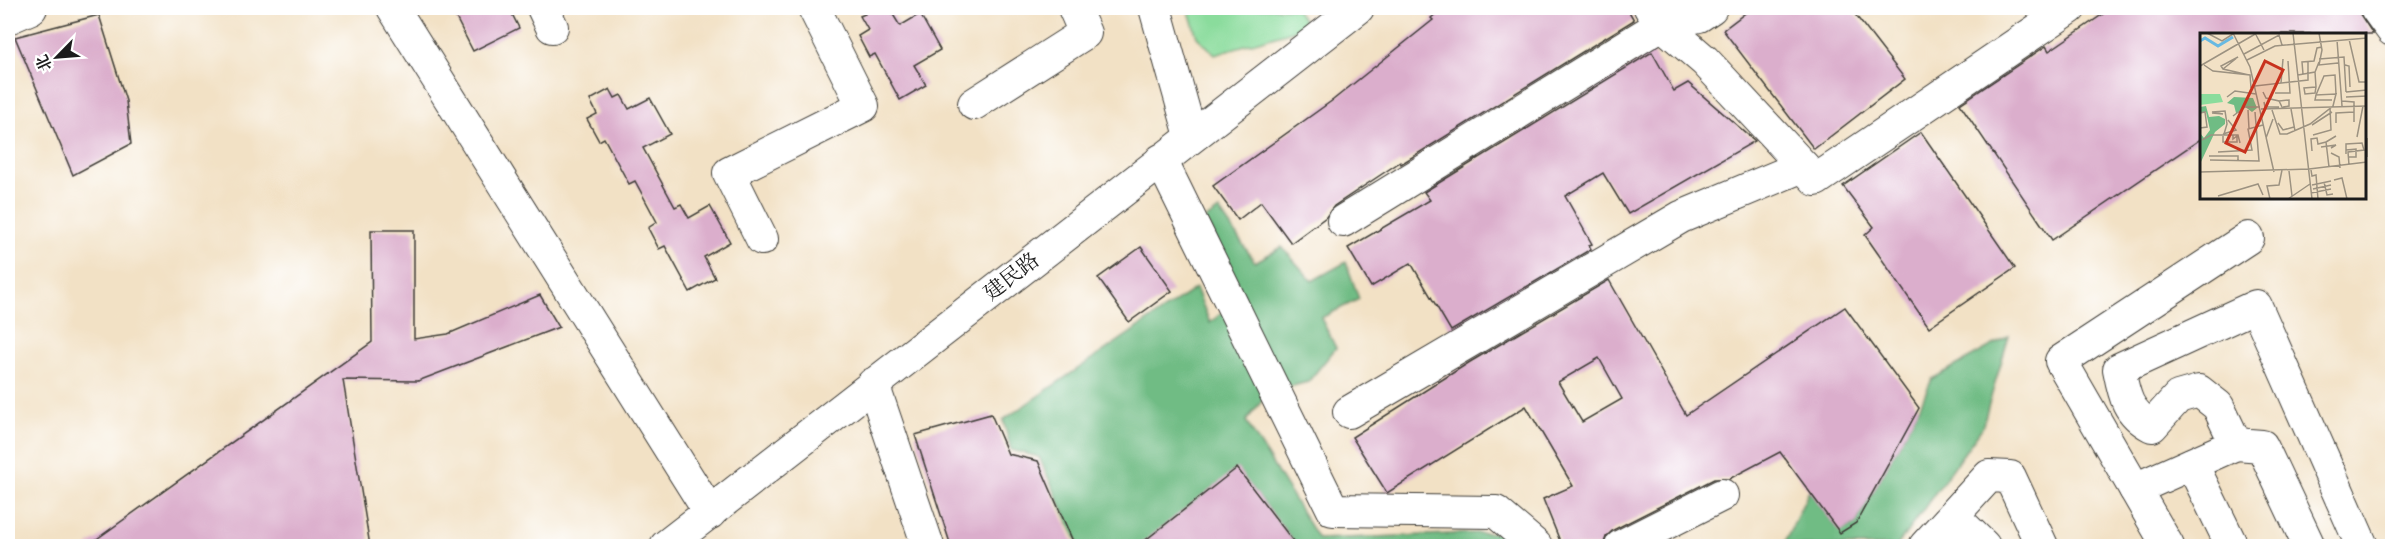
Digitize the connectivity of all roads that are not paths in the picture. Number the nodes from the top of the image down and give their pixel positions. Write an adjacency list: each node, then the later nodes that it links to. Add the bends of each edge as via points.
1 (31, 8): 11 (street)
2 (393, 8): 26 (street)
3 (814, 8): 19 (street, via 863,106 729,173)
4 (1074, 8): 13 (street, via 1085,33)
5 (1155, 8): 14 (street)
6 (1358, 8): 14 (street, 建民路)
7 (1711, 8): 10 (street, via 1699,16)
8 (2070, 8): 16 (street, via 1816,180)
9 (2376, 8): 12 (street)
10 (1656, 16): 16 (street, via 1706,62); 17 (street)
11 (8, 18)
12 (2392, 30)
13 (974, 105)
14 (1191, 136): 15 (street, 建民路)
15 (1161, 159): 20 (street, 建民路); 30 (street, via 1333,510 1496,512)
16 (1803, 166): 21 (street, via 1681,217)
17 (1343, 221)
18 (2248, 238): 24 (street, via 2061,361)
19 (762, 239)
20 (873, 384): 26 (street, 建民路); 29 (street)
21 (1349, 412)
22 (2236, 444): 23 (street); 37 (street, via 2262,446); 38 (street, via 2218,406 2199,391 2178,397 2152,426 2140,420 2125,402 2119,369 2256,306)
23 (2192, 464): 24 (street); 36 (street)
24 (2135, 489): 35 (street)
25 (1722, 495): 31 (street)
26 (710, 513): 28 (street, 建民路)
27 (1953, 516): 32 (street); 33 (street); 34 (street, via 1989,476 2010,477)
28 (666, 546)
29 (928, 546)
30 (1536, 546)
31 (1621, 546)
32 (1925, 546)
33 (1984, 546)
34 (2042, 546)
35 (2168, 546)
36 (2232, 546)
37 (2309, 546)
38 (2362, 546)

